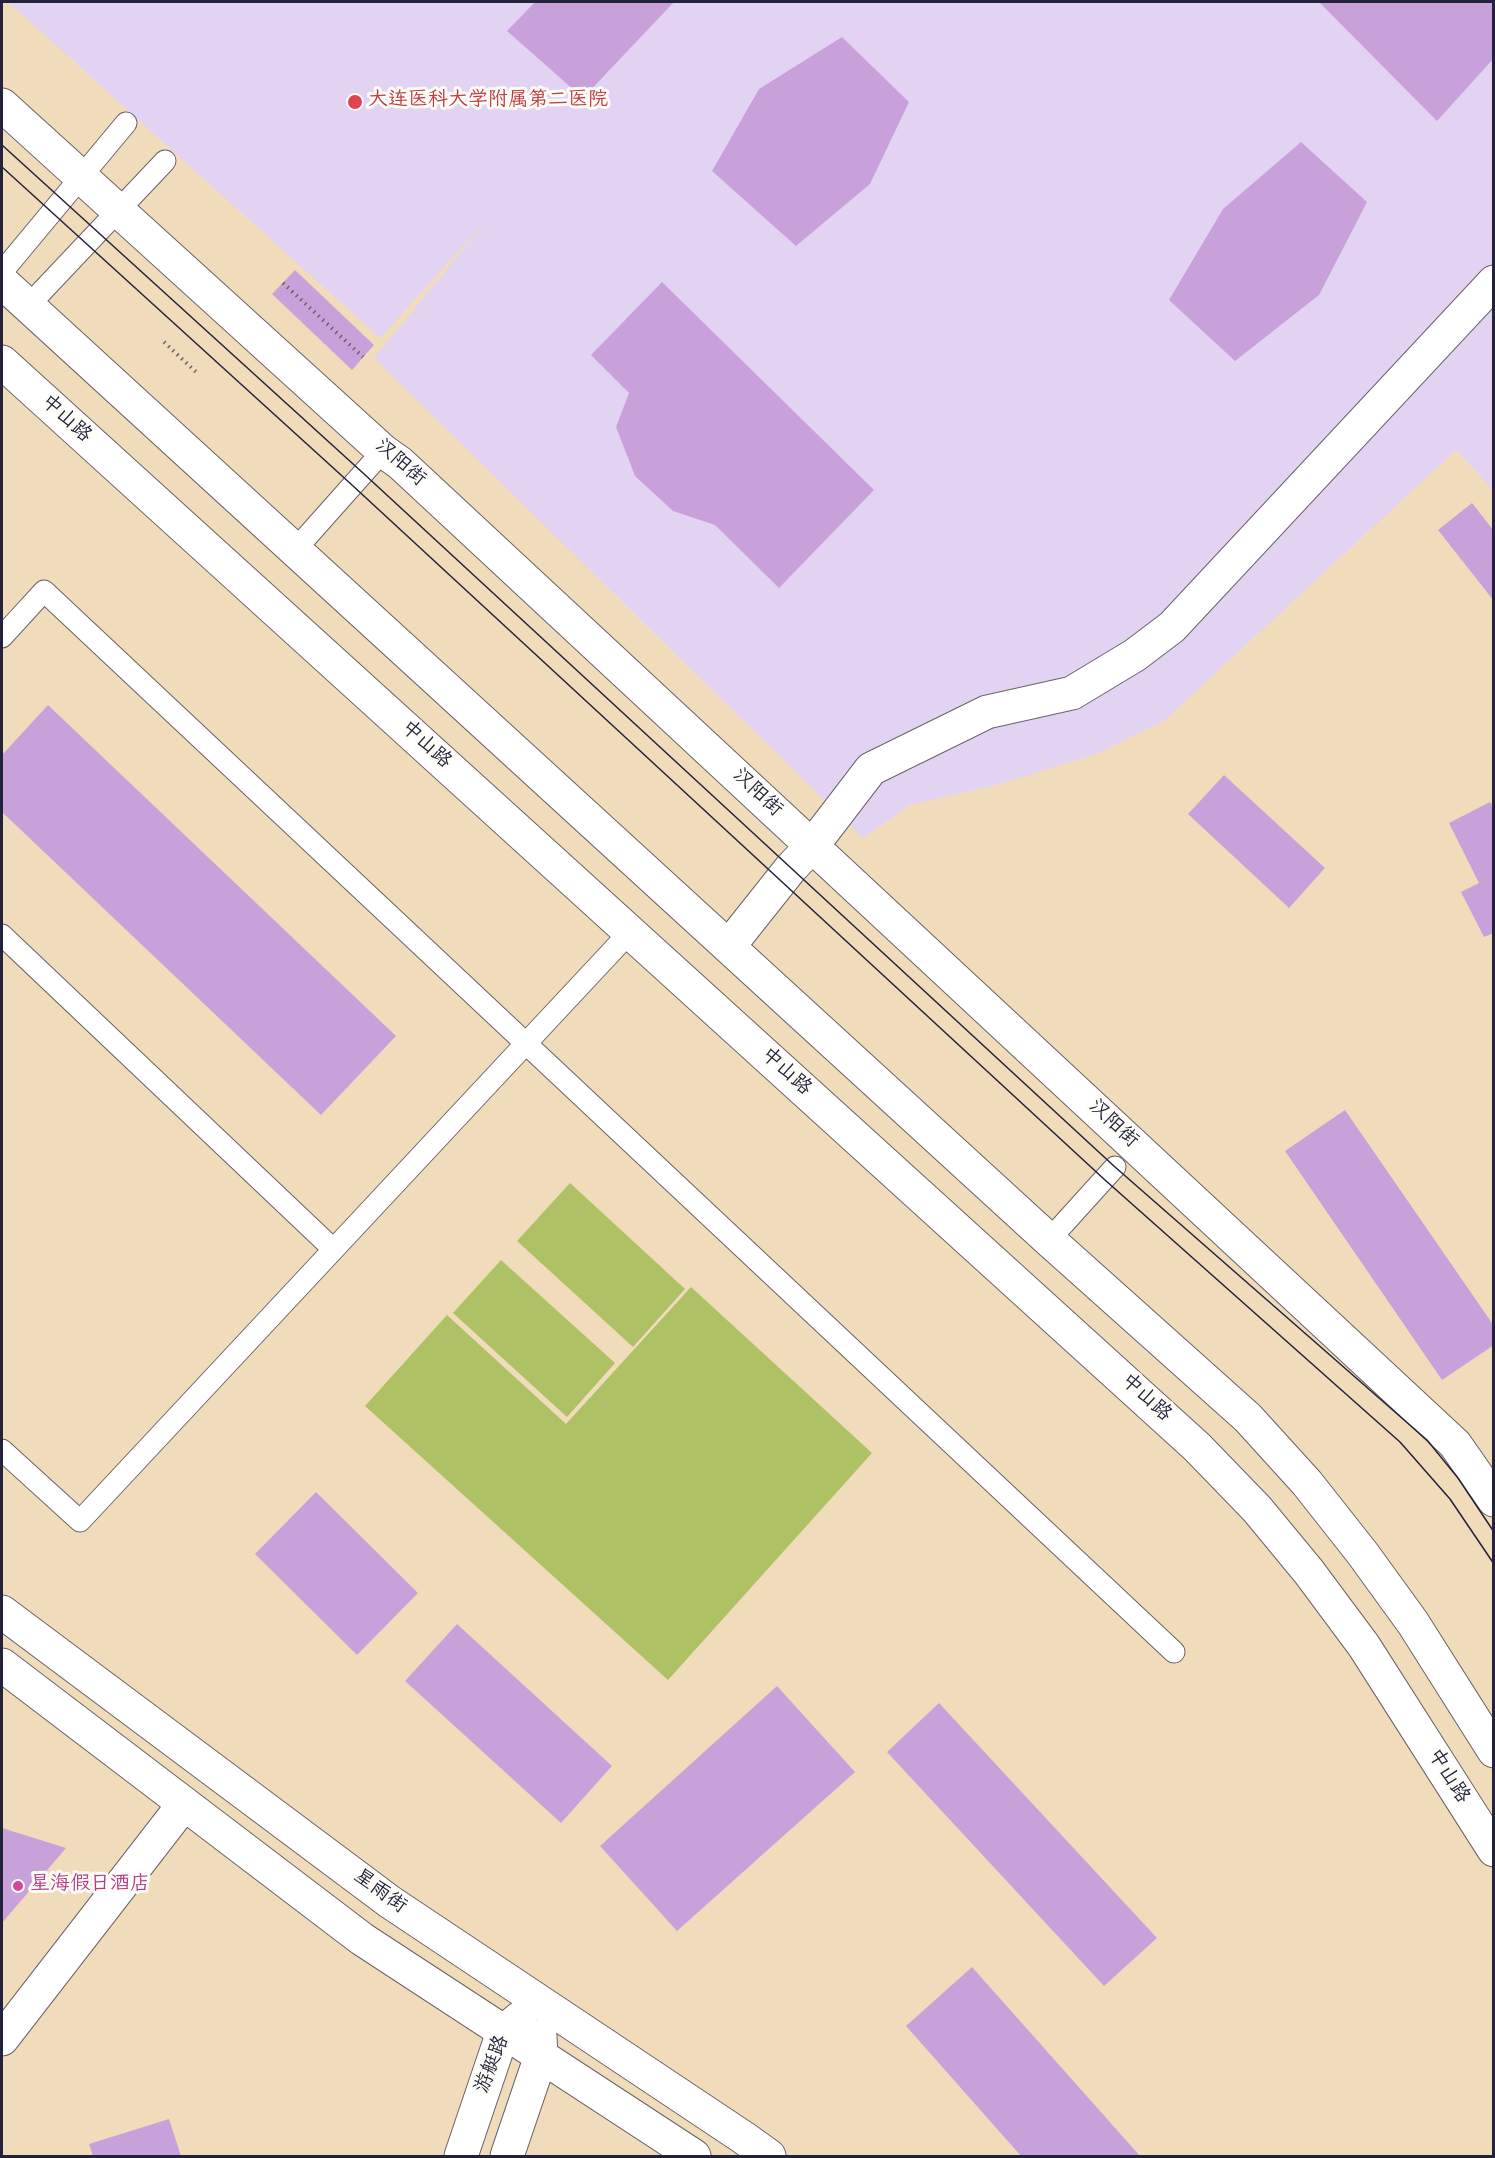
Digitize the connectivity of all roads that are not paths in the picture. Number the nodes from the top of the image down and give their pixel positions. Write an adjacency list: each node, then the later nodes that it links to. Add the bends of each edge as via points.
1 (2, 105): 4 (main road, 汉阳街)
2 (126, 123): 4 (lane)
3 (165, 161): 5 (lane)
4 (81, 176): 5 (main road, 汉阳街); 6 (lane)
5 (118, 211): 9 (lane); 11 (main road, 汉阳街)
6 (2, 272)
7 (2, 282): 9 (main road)
8 (1494, 282): 14 (main road, via 1172,627 1136,655 1072,693 987,712 871,770)
9 (28, 306): 12 (main road)
10 (2, 362): 15 (main road, 中山路)
11 (383, 451): 12 (lane); 14 (main road, 汉阳街)
12 (295, 550): 17 (main road)
13 (2, 637): 18 (lane, via 44,591)
14 (812, 846): 17 (main road); 23 (main road, 汉阳街, via 1455,1444)
15 (630, 932): 18 (lane); 29 (main road, 中山路, via 1197,1447 1257,1509 1364,1646)
16 (2, 935): 21 (lane)
17 (729, 946): 20 (main road)
18 (526, 1045): 21 (lane); 25 (lane)
19 (1115, 1167): 20 (lane)
20 (1049, 1240): 27 (main road, via 1248,1418 1308,1483 1413,1623)
21 (333, 1249): 22 (lane, via 80,1521)
22 (2, 1450)
23 (1494, 1500)
24 (2, 1612): 30 (main road, 星雨街, via 390,1902)
25 (1174, 1652)
26 (2, 1665): 28 (main road)
27 (1494, 1751)
28 (184, 1804): 31 (main road, via 362,1939); 32 (main road)
29 (1494, 1850)
30 (540, 2001): 31 (main road, 游艇路); 33 (main road, 游艇路); 37 (main road, 星雨街)
31 (503, 2032): 33 (main road); 34 (main road, 游艇路)
32 (2, 2039)
33 (541, 2056): 35 (main road, 游艇路); 36 (main road)
34 (461, 2157)
35 (507, 2157)
36 (694, 2157)
37 (768, 2157)

